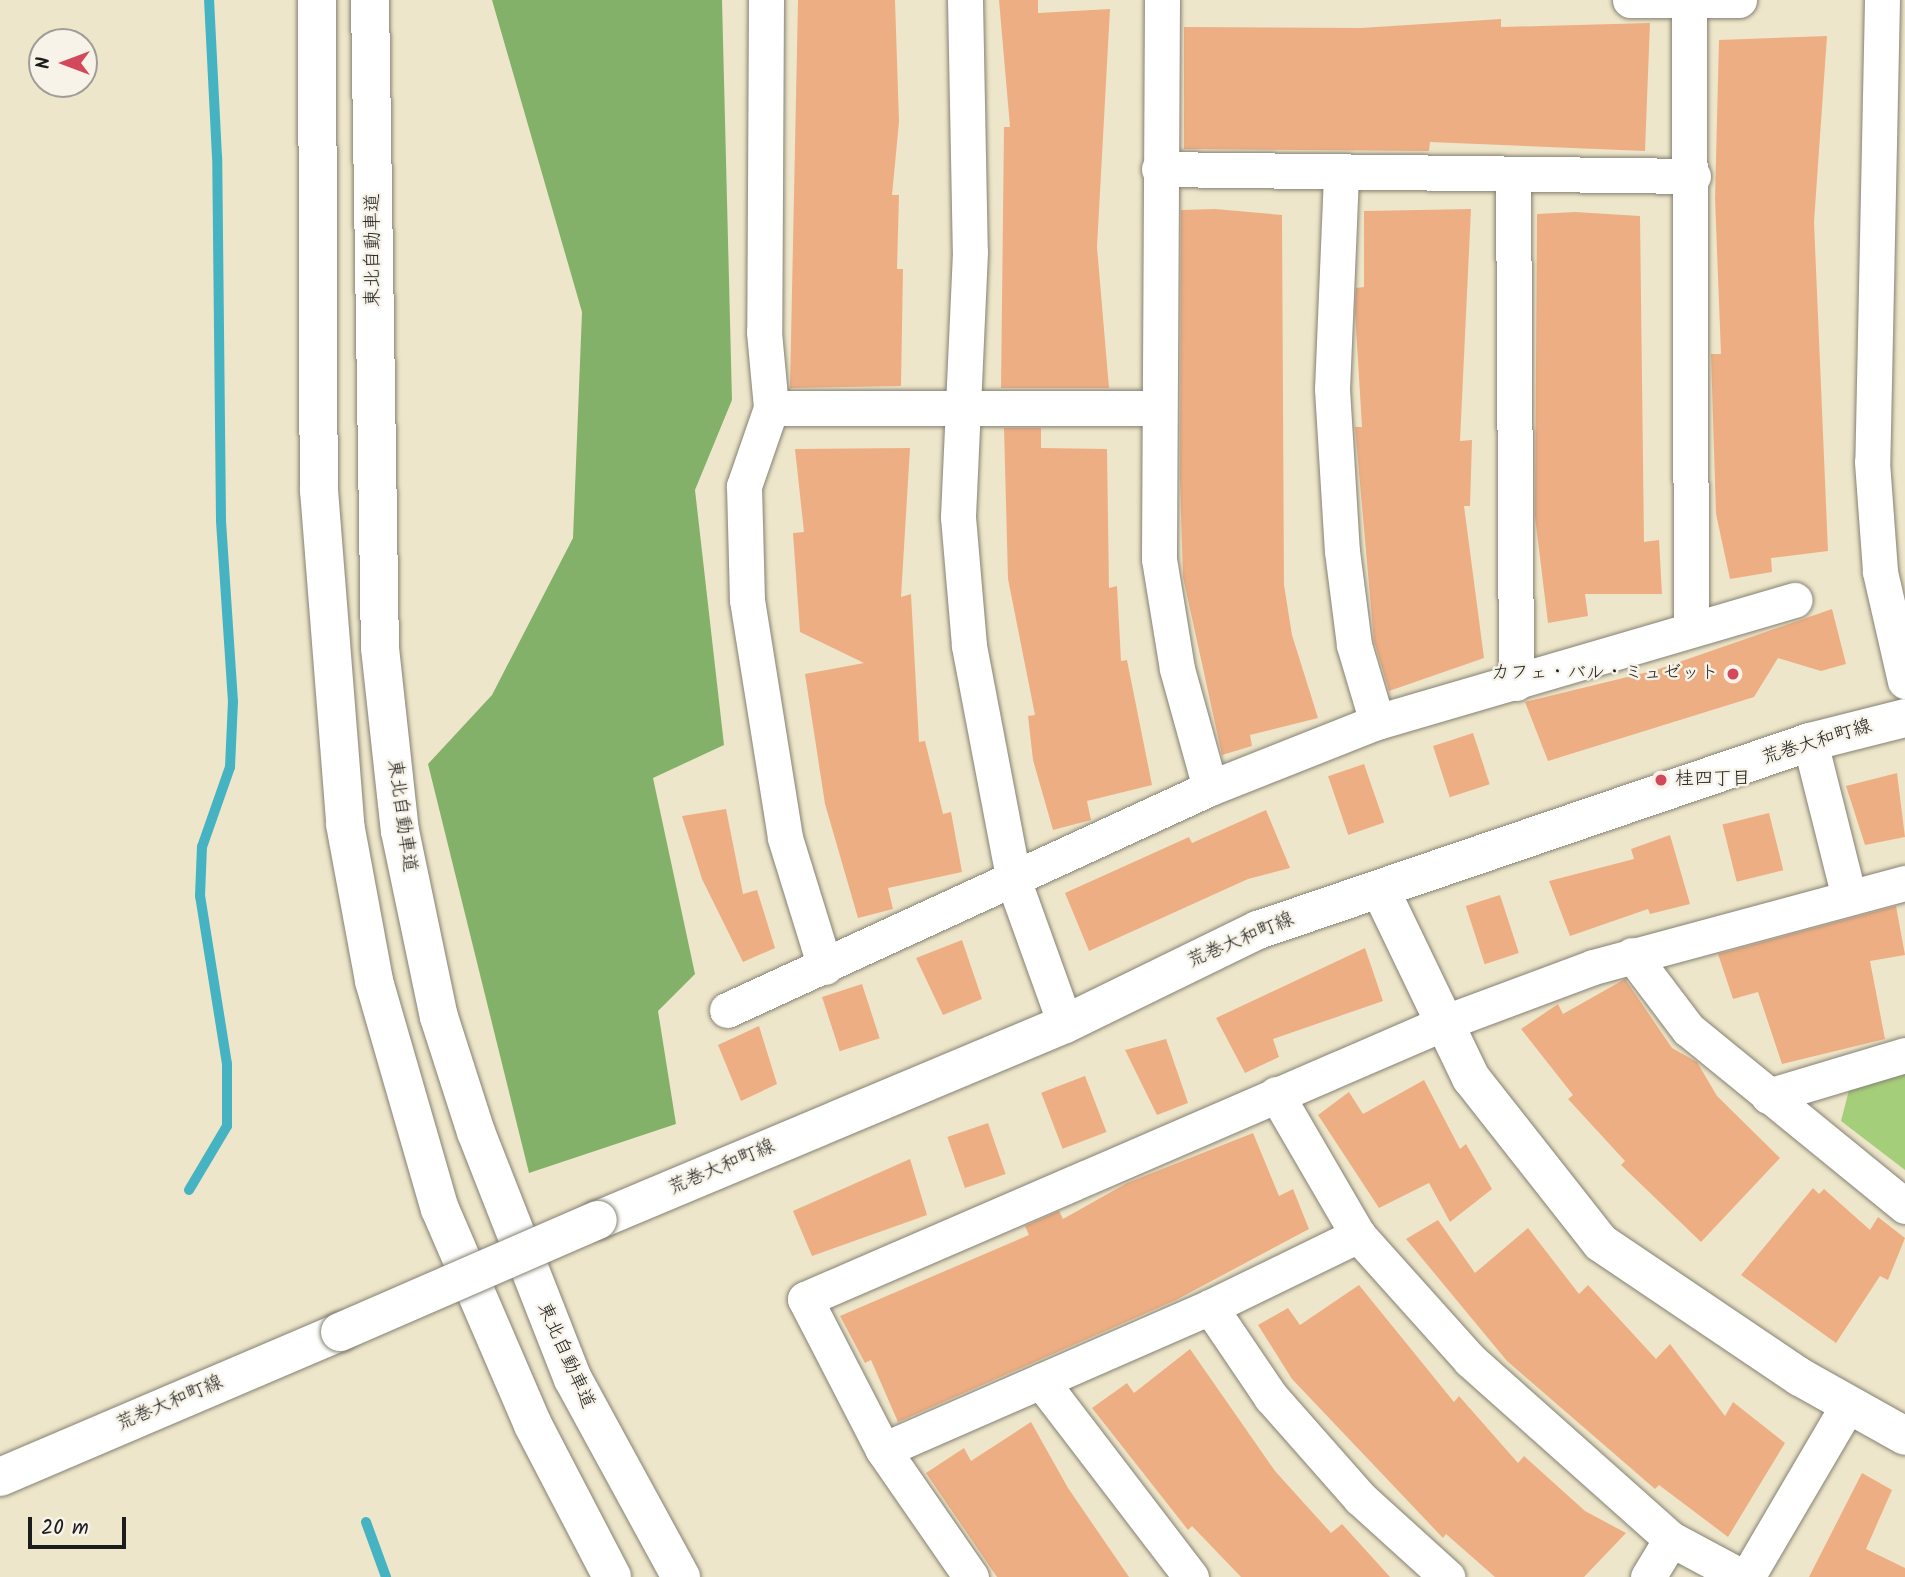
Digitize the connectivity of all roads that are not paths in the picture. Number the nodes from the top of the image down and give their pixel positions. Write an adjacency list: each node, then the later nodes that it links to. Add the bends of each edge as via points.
1 (317, 0): 48 (main road, via 319,490 328,664 345,824 374,981 440,1209 533,1425)
2 (370, 0): 49 (main road, 東北自動車道, via 380,635 400,831 439,1017 476,1132 573,1379)
3 (766, 0): 15 (street, via 764,332)
4 (965, 0): 17 (street, via 970,252)
5 (1162, 0): 10 (street)
6 (1630, 0): 9 (street)
7 (1739, 0): 9 (street)
8 (1882, 0): 14 (street)
9 (1689, 2): 13 (street)
10 (1159, 169): 11 (street); 16 (street)
11 (1341, 175): 12 (street); 24 (street, via 1332,389 1341,538 1354,645)
12 (1513, 175): 13 (street); 22 (street)
13 (1693, 176): 20 (street)
14 (1893, 179): 18 (street, via 1872,462)
15 (771, 408): 17 (street); 32 (street, via 744,486 747,600 785,838)
16 (1158, 408): 17 (street); 26 (street, via 1159,559 1177,669)
17 (960, 410): 27 (street, via 958,517 969,646)
18 (1893, 569): 21 (street)
19 (1795, 600): 20 (street)
20 (1691, 628): 22 (street)
21 (1905, 681)
22 (1516, 683): 24 (street)
23 (1905, 718): 25 (main road, 荒巻大和町線)
24 (1377, 722): 26 (street)
25 (1810, 742): 29 (main road, 荒巻大和町線); 30 (street)
26 (1210, 788): 27 (street)
27 (1014, 882): 32 (street); 35 (street)
28 (1905, 883): 30 (street)
29 (1380, 889): 34 (main road); 35 (main road, 荒巻大和町線, via 1258,930)
30 (1849, 897): 31 (street)
31 (1632, 955): 34 (street); 38 (street, via 1688,1029)
32 (825, 967): 33 (street)
33 (727, 1010)
34 (1446, 1022): 37 (street); 43 (main road, via 1471,1078 1601,1243)
35 (1065, 1024): 46 (main road, 荒巻大和町線, bridge)
36 (1905, 1055): 38 (street)
37 (1276, 1094): 40 (street); 45 (street, via 805,1299)
38 (1768, 1096): 39 (street)
39 (1905, 1206)
40 (1358, 1235): 41 (street); 47 (street, via 1470,1360)
41 (1210, 1307): 42 (street); 52 (street, via 1271,1397 1360,1498)
42 (1041, 1381): 45 (street); 51 (street)
43 (1848, 1405): 44 (main road); 54 (street)
44 (1905, 1436)
45 (883, 1450): 50 (street)
46 (0, 1477)
47 (1671, 1539): 53 (street); 54 (street)
48 (612, 1577)
49 (681, 1577)
50 (971, 1577)
51 (1191, 1577)
52 (1447, 1577)
53 (1648, 1577)
54 (1744, 1577)

